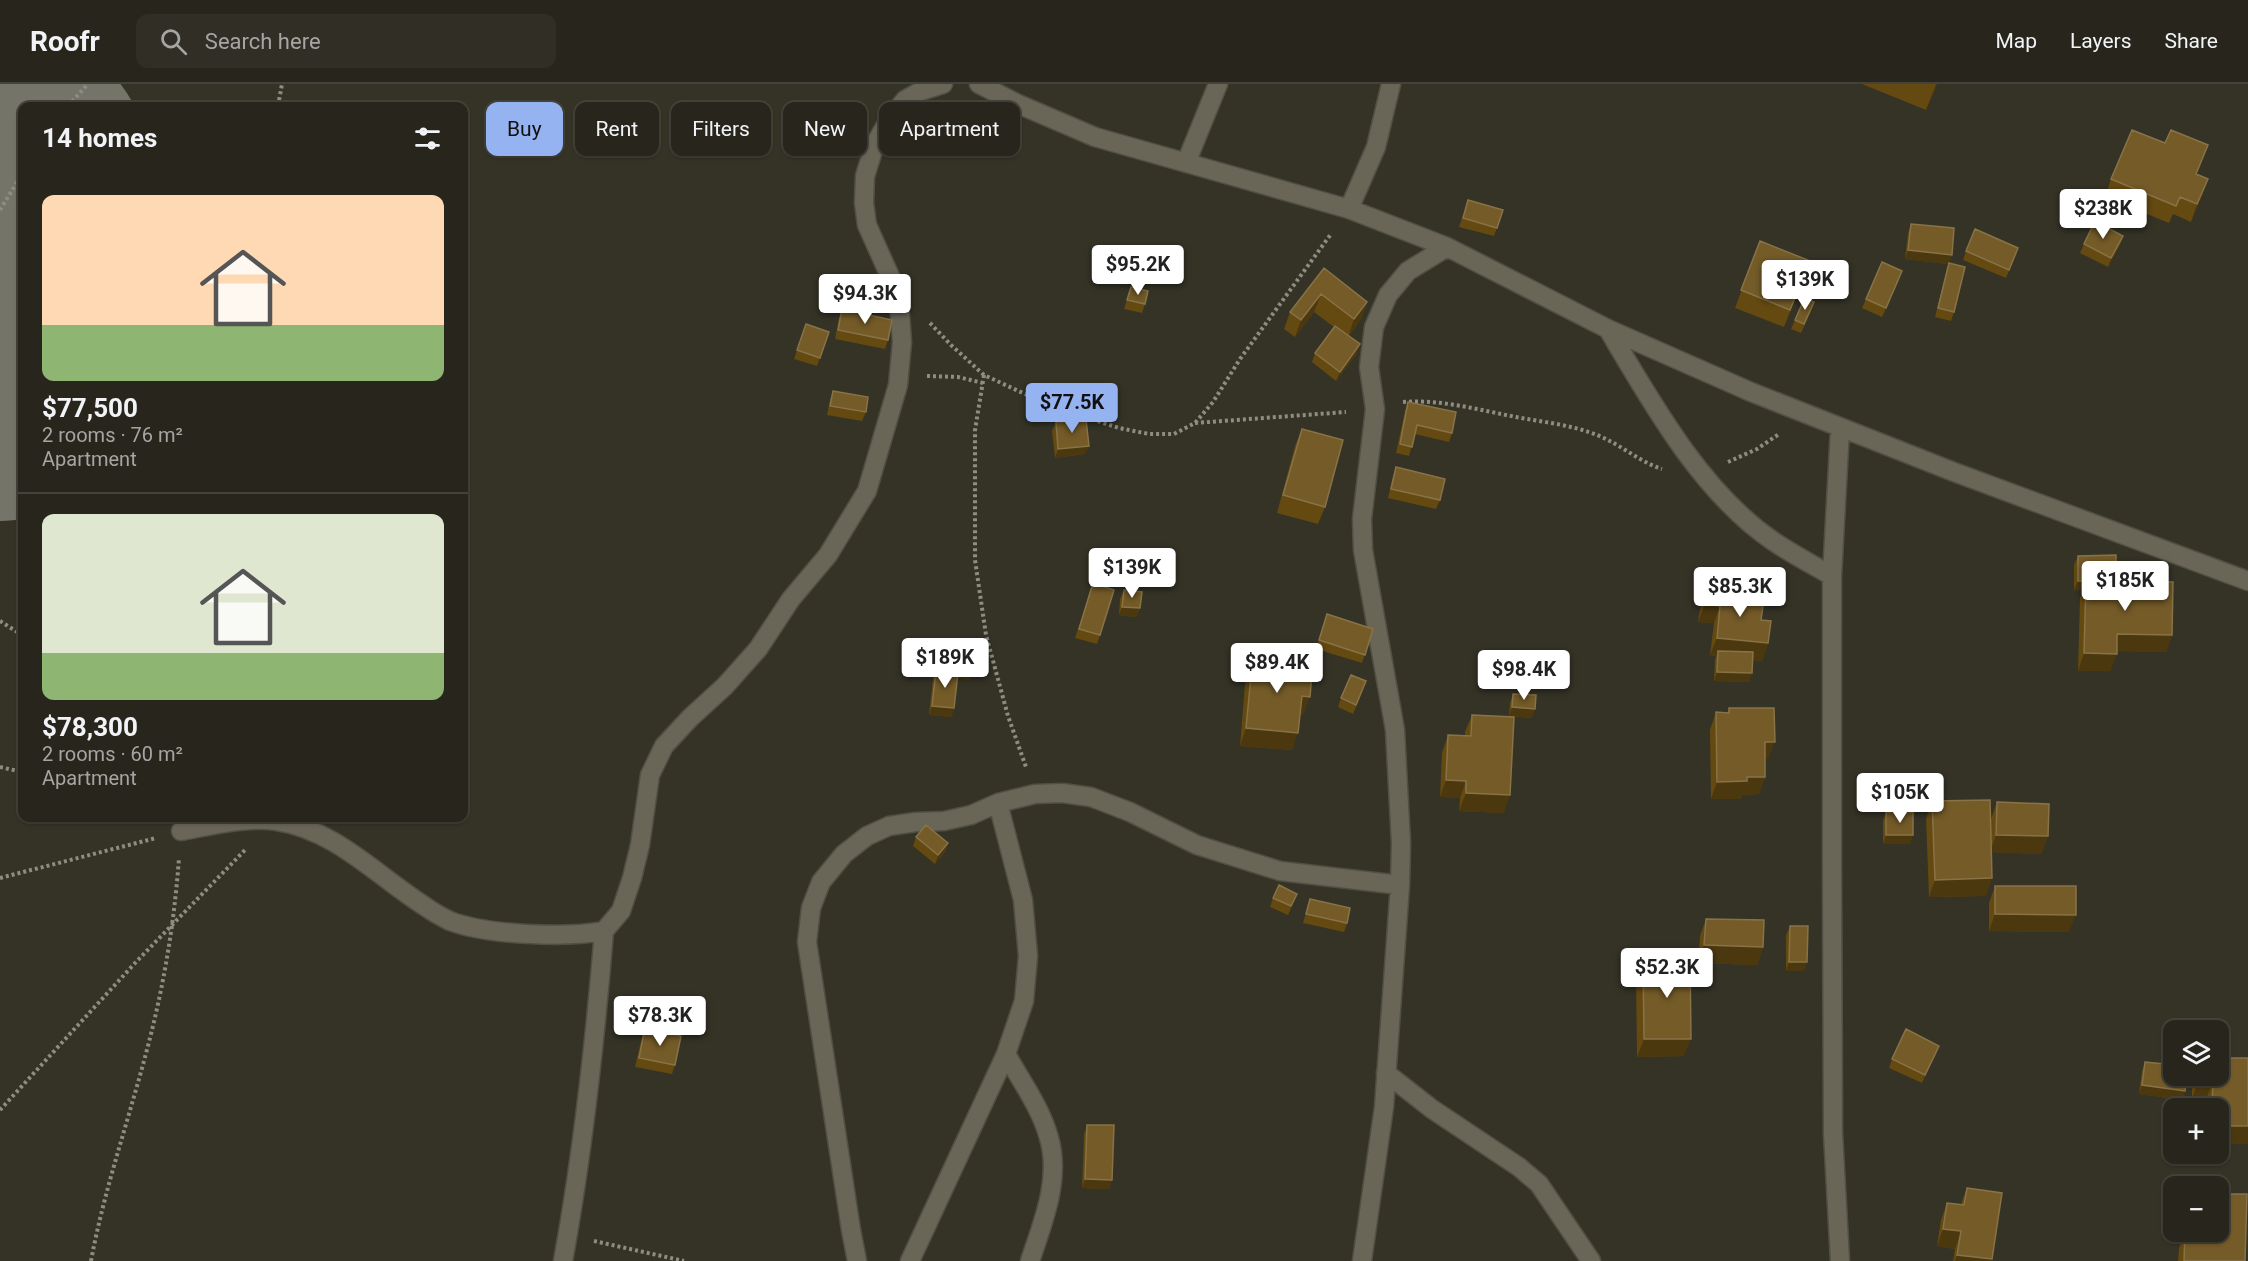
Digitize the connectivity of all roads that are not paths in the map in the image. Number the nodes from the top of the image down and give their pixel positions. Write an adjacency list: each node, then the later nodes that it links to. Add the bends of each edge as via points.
1 (943, 84): 17 (street, via 905,100 875,144 865,176 867,225 893,283 902,342 898,385 867,491 828,555 791,599 758,649 664,746 650,775 632,878 621,911)
2 (979, 84): 5 (street, via 1095,137)
3 (1218, 84): 5 (street)
4 (1391, 84): 6 (street, via 1376,147)
5 (1185, 163): 6 (street)
6 (1349, 209): 7 (street)
7 (1447, 247): 8 (street); 16 (street, via 1408,271 1388,295 1374,327 1369,367 1375,409 1362,519 1363,550 1395,730)
8 (1608, 329): 9 (street); 10 (street, via 1657,412 1733,508 1772,541)
9 (1840, 429): 10 (street); 11 (street)
10 (1832, 576): 26 (street, via 1833,1133)
11 (2248, 581)
12 (998, 803): 16 (street, via 1035,794 1091,797 1197,845 1280,871); 18 (street, via 1023,900 1028,957 1024,1001); 21 (street, via 944,821 889,825 867,836 844,854 821,882 811,908 807,942)
13 (232, 822): 15 (street)
14 (283, 822): 17 (street, via 332,840 450,921 505,932 580,935)
15 (181, 831)
16 (1400, 885): 19 (street)
17 (604, 931): 20 (street, via 592,1061)
18 (1006, 1054): 22 (street); 23 (street, via 1035,1104 1049,1139 1053,1180)
19 (1386, 1073): 24 (street); 25 (street, via 1539,1184)
20 (563, 1261)
21 (857, 1261)
22 (910, 1261)
23 (1030, 1261)
24 (1362, 1261)
25 (1591, 1261)
26 (1840, 1261)

